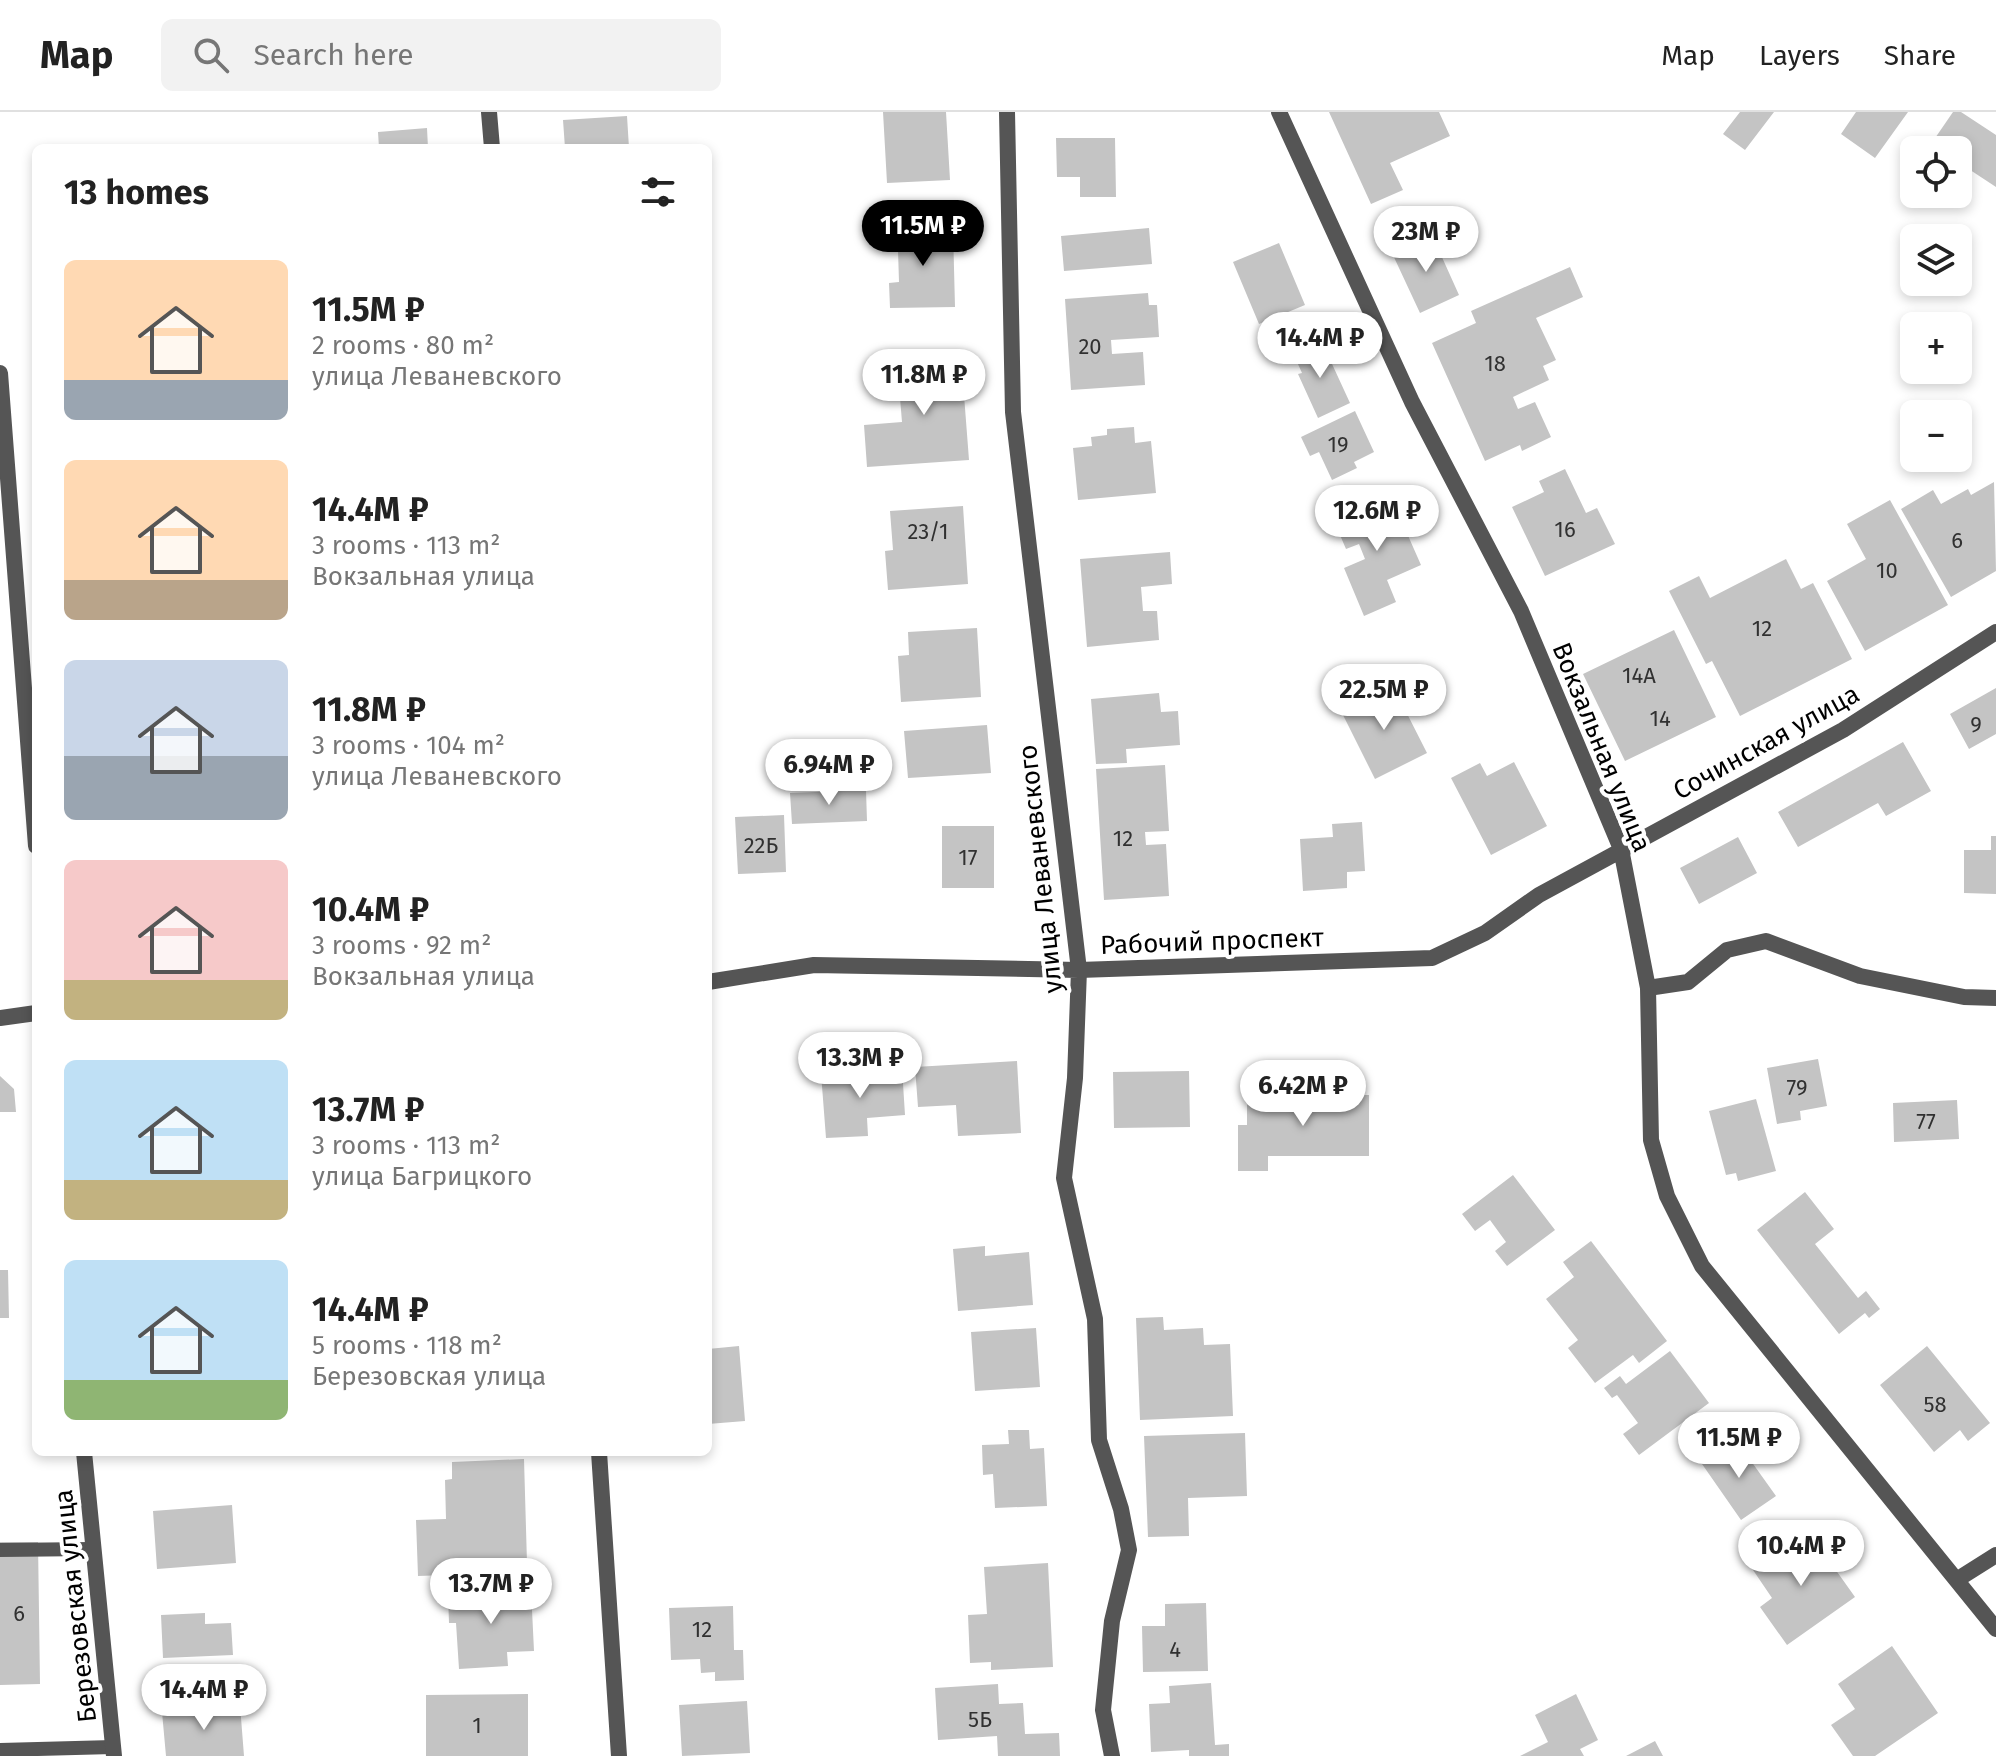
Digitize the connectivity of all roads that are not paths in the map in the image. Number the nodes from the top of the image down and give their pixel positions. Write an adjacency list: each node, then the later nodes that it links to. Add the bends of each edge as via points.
1 (489, 112): 4 (street)
2 (1007, 112): 10 (street, улица Леваневского, via 1013,412)
3 (1279, 112): 8 (street, Вокзальная улица, via 1412,402 1521,611)
4 (492, 144)
5 (0, 373): 7 (street)
6 (1996, 632): 8 (street, Сочинская улица, via 1843,730)
7 (32, 793)
8 (1621, 849): 9 (street, Сочинская улица, via 1485,933); 12 (street, Вокзальная улица)
9 (1432, 958): 10 (street, Рабочий проспект)
10 (1079, 970): 11 (street, Рабочий проспект, via 814,965); 26 (street, улица Леваневского, via 1064,1178 1095,1319 1099,1440 1129,1550 1112,1621 1103,1710)
11 (712, 981)
12 (1648, 988): 13 (street, via 1688,982 1727,950 1766,941 1860,976 1964,997); 21 (street, Вокзальная улица, via 1651,1140 1667,1196 1702,1266)
13 (1996, 998)
14 (32, 1014): 15 (street)
15 (0, 1018)
16 (84, 1456): 18 (street, Березовская улица)
17 (599, 1456): 25 (street)
18 (92, 1549): 19 (lane); 24 (street, Березовская улица)
19 (0, 1550)
20 (1996, 1555): 21 (street)
21 (1958, 1579): 22 (street, Вокзальная улица)
22 (1996, 1629)
23 (0, 1750): 24 (lane)
24 (113, 1752)
25 (619, 1756)
26 (1112, 1756)

